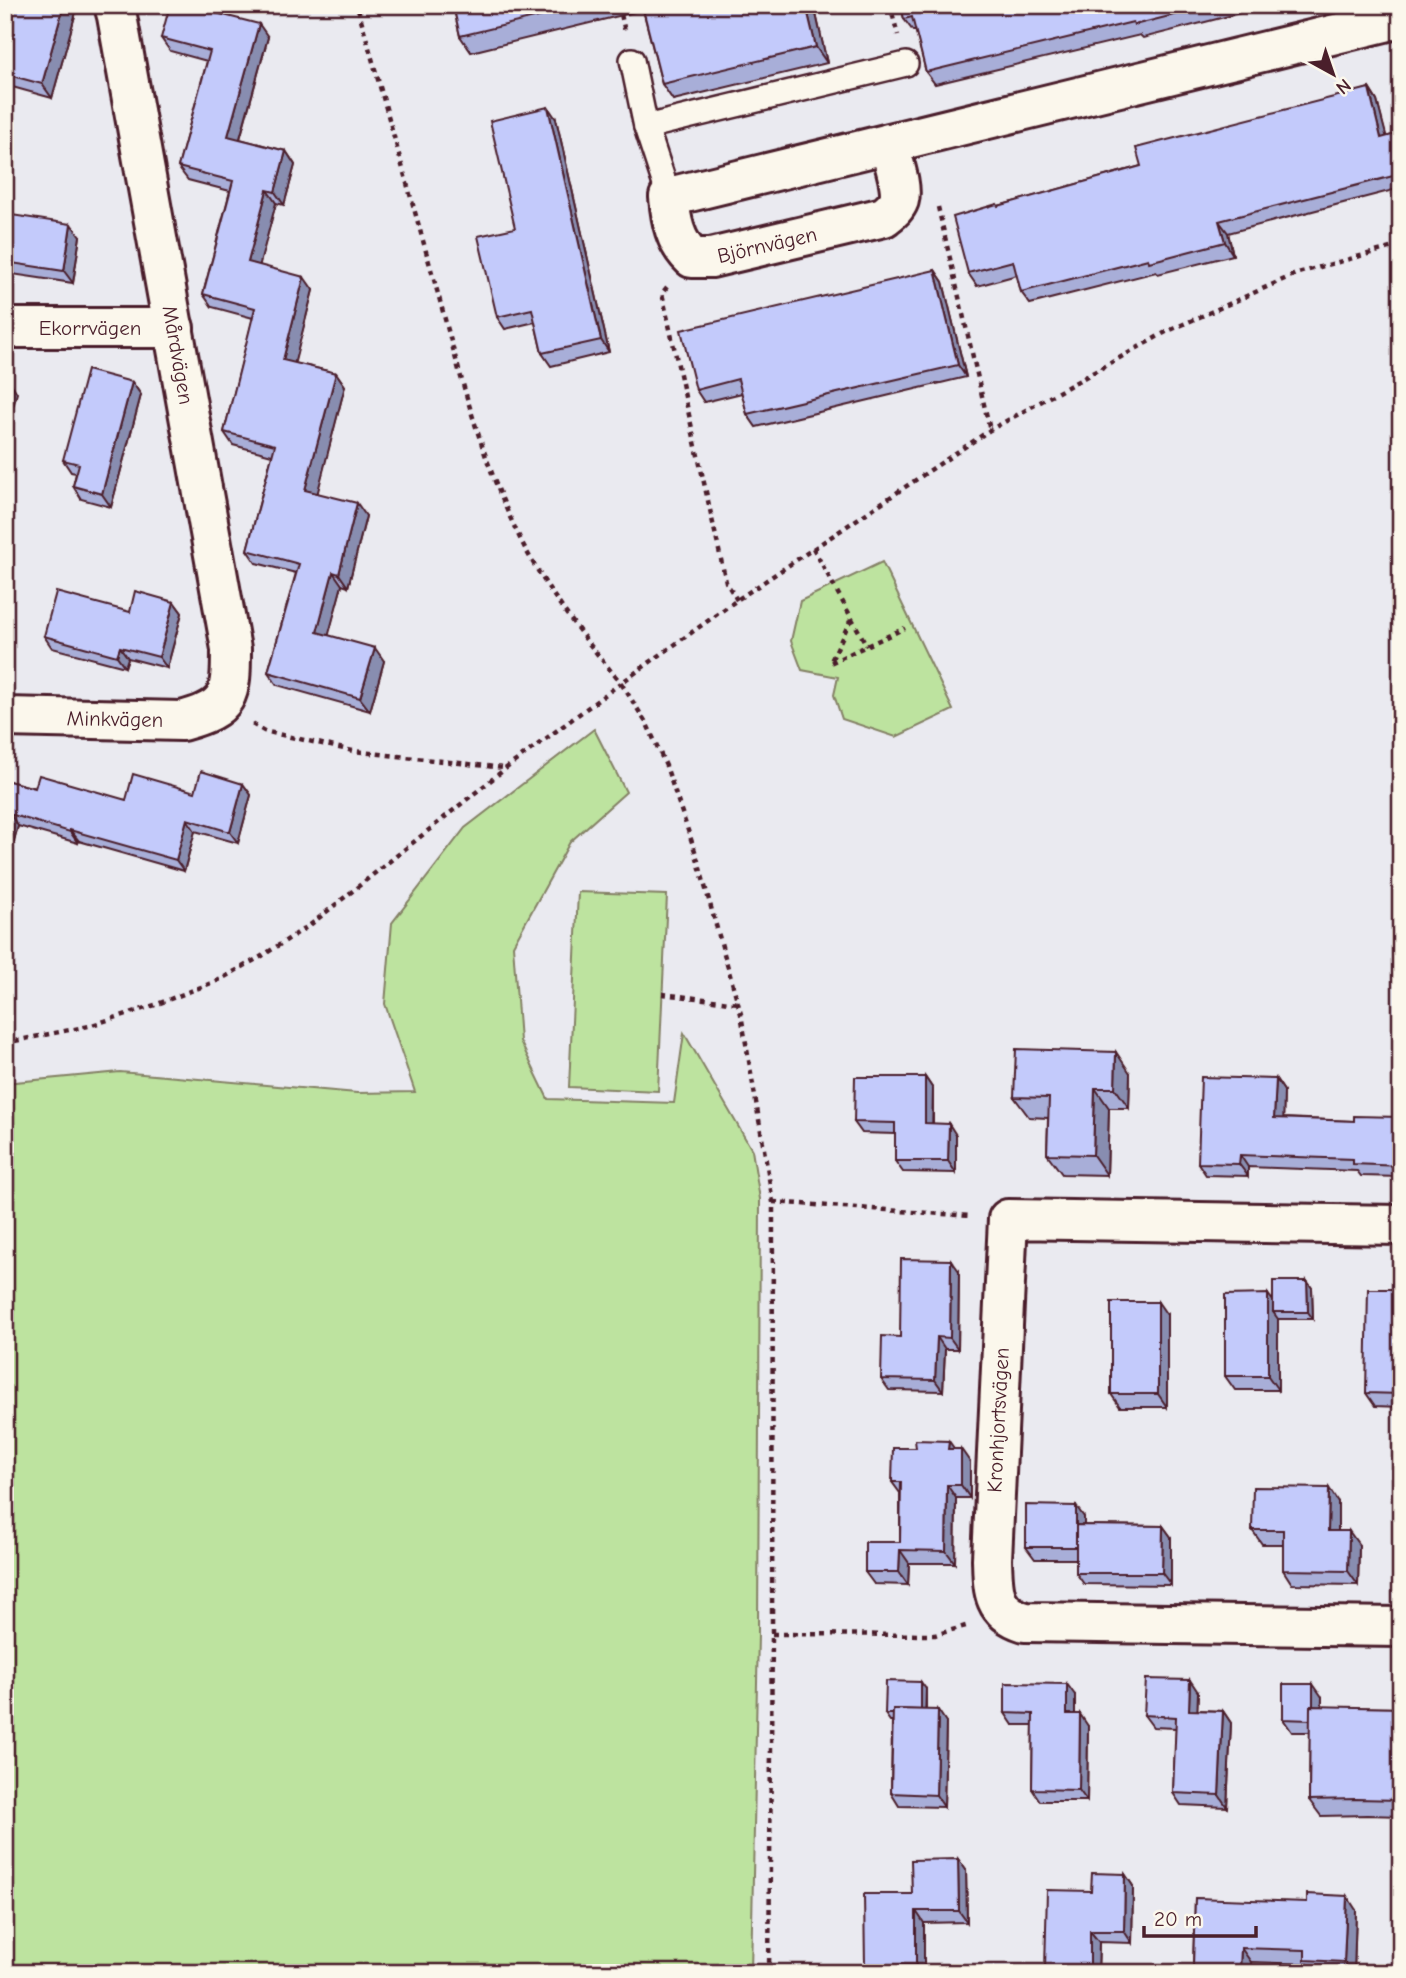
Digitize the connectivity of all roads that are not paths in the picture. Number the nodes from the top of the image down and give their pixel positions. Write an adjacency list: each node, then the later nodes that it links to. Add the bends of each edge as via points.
1 (114, 5): 9 (street, Mårdvägen)
2 (1401, 18): 6 (street)
3 (632, 60): 5 (lane)
4 (906, 64): 5 (lane)
5 (646, 127): 7 (lane)
6 (889, 144): 7 (street); 7 (street, Björnvägen, via 900,198 884,217 711,258 692,258 676,236)
7 (669, 197)
8 (5, 328): 9 (street, Ekorrvägen)
9 (174, 328): 10 (street, Mårdvägen, via 230,649 230,681)
10 (221, 704): 11 (street, Minkvägen, via 207,714 182,721)
11 (5, 717)
12 (1401, 1225): 13 (street, Kronhjortsvägen, via 1008,1219 992,1559 999,1607 1010,1618 1024,1622)
13 (1401, 1627)

